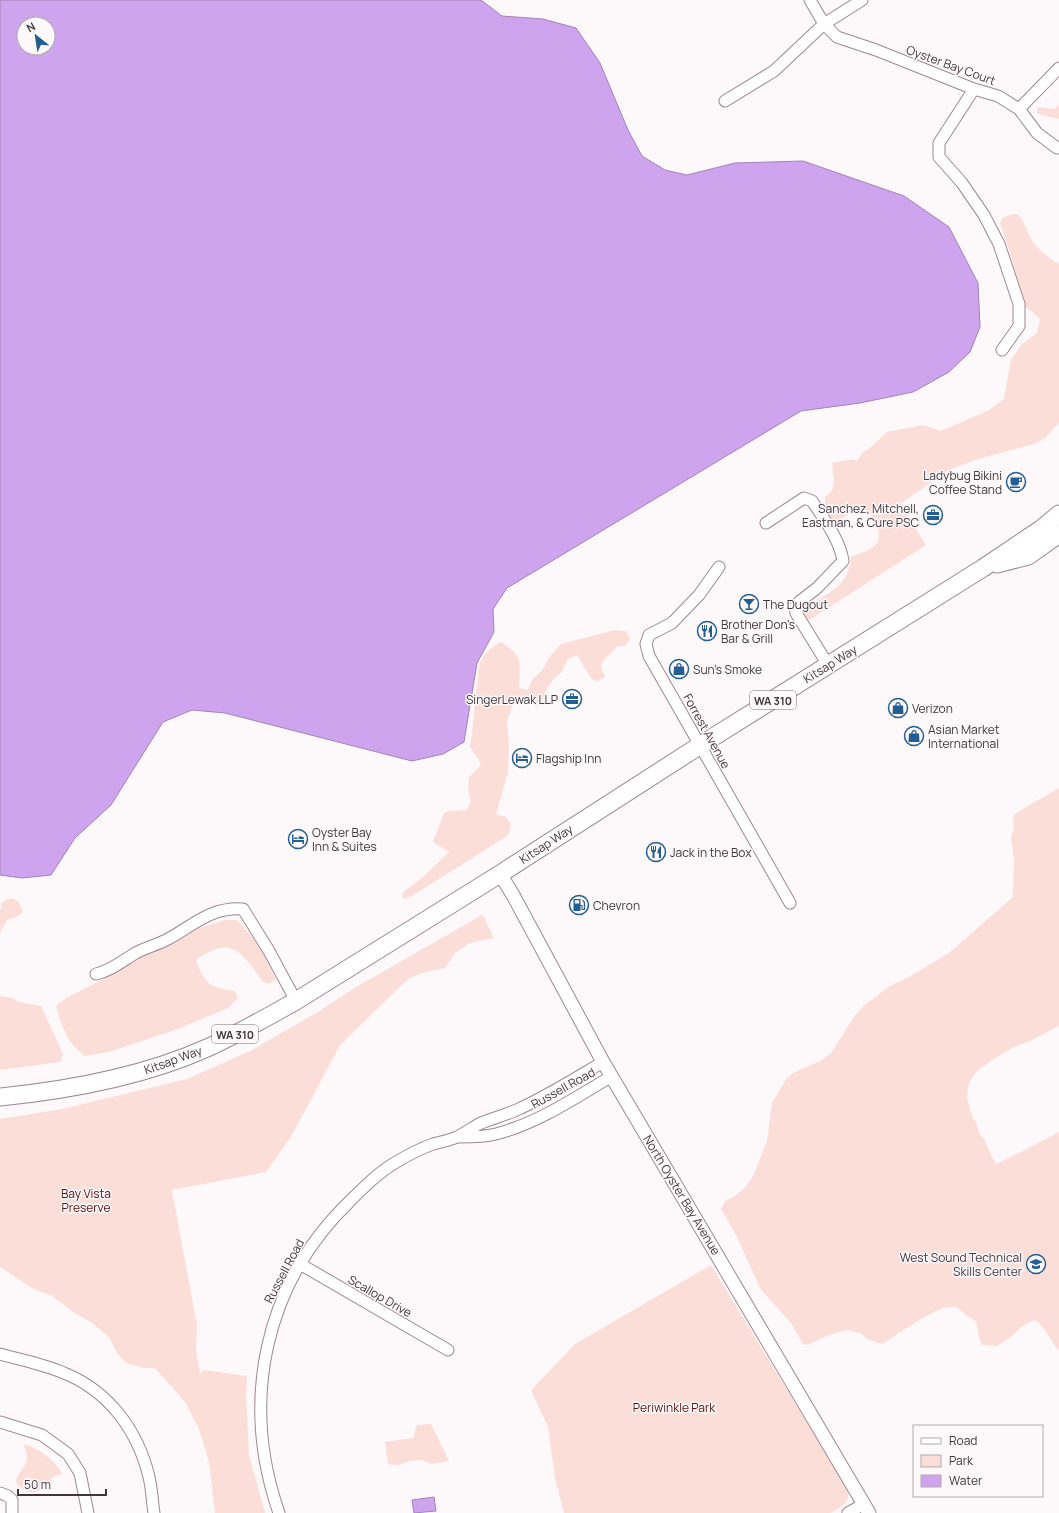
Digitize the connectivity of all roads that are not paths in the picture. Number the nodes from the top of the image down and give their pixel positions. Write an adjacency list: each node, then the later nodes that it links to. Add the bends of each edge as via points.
1 (810, 0): 3 (street, Oyster Bay Court)
2 (862, 0): 3 (street)
3 (824, 24): 5 (street, Oyster Bay Court, via 837,37); 6 (street, via 774,71)
4 (1059, 68): 7 (street)
5 (974, 89): 7 (street, Oyster Bay Court, via 998,96); 9 (street, via 939,143 939,158 962,183 984,215 999,244 1020,304 1019,326)
6 (725, 102)
7 (1019, 109): 8 (street, Oyster Bay Court, via 1037,133)
8 (1058, 148)
9 (1002, 350)
10 (1059, 514): 14 (main road, Kitsap Way / WA 310)
11 (766, 523): 15 (street, via 804,498 812,500 837,542 843,562 795,607 796,613)
12 (1059, 534): 14 (main road, via 1028,556)
13 (719, 567): 16 (street, Forrest Avenue, via 699,595 672,623 649,635 646,644 649,656)
14 (983, 568): 15 (main road, Kitsap Way / WA 310)
15 (828, 665): 16 (main road, Kitsap Way / WA 310)
16 (699, 746): 17 (main road, Kitsap Way / WA 310); 18 (street, Forrest Avenue)
17 (500, 874): 20 (main road, Kitsap Way / WA 310); 21 (street, North Oyster Bay Avenue)
18 (790, 902)
19 (96, 974): 20 (street, via 107,971 135,954 168,939 209,914 230,908 243,909 269,950)
20 (296, 1001): 23 (main road, Kitsap Way / WA 310, via 207,1048 163,1064 71,1088)
21 (604, 1062): 22 (street, North Oyster Bay Avenue); 24 (street, Russell Road, via 521,1108 480,1124)
22 (612, 1076): 24 (street, Russell Road, via 546,1114 510,1130 481,1136); 30 (street, North Oyster Bay Avenue)
23 (0, 1097)
24 (456, 1137): 25 (street, Russell Road, via 420,1149 380,1173 326,1225)
25 (300, 1264): 26 (street, Scallop Drive); 34 (street, Russell Road, via 277,1311 262,1378 261,1415 264,1450)
26 (448, 1350)
27 (0, 1354): 33 (street, via 65,1373 107,1400 122,1416 138,1443 149,1478)
28 (0, 1422): 32 (street, via 42,1435 68,1454 80,1473)
29 (0, 1493): 31 (street, via 12,1500)
30 (867, 1508): 35 (street)
31 (12, 1513)
32 (88, 1513)
33 (154, 1513)
34 (278, 1513)
35 (848, 1513)

